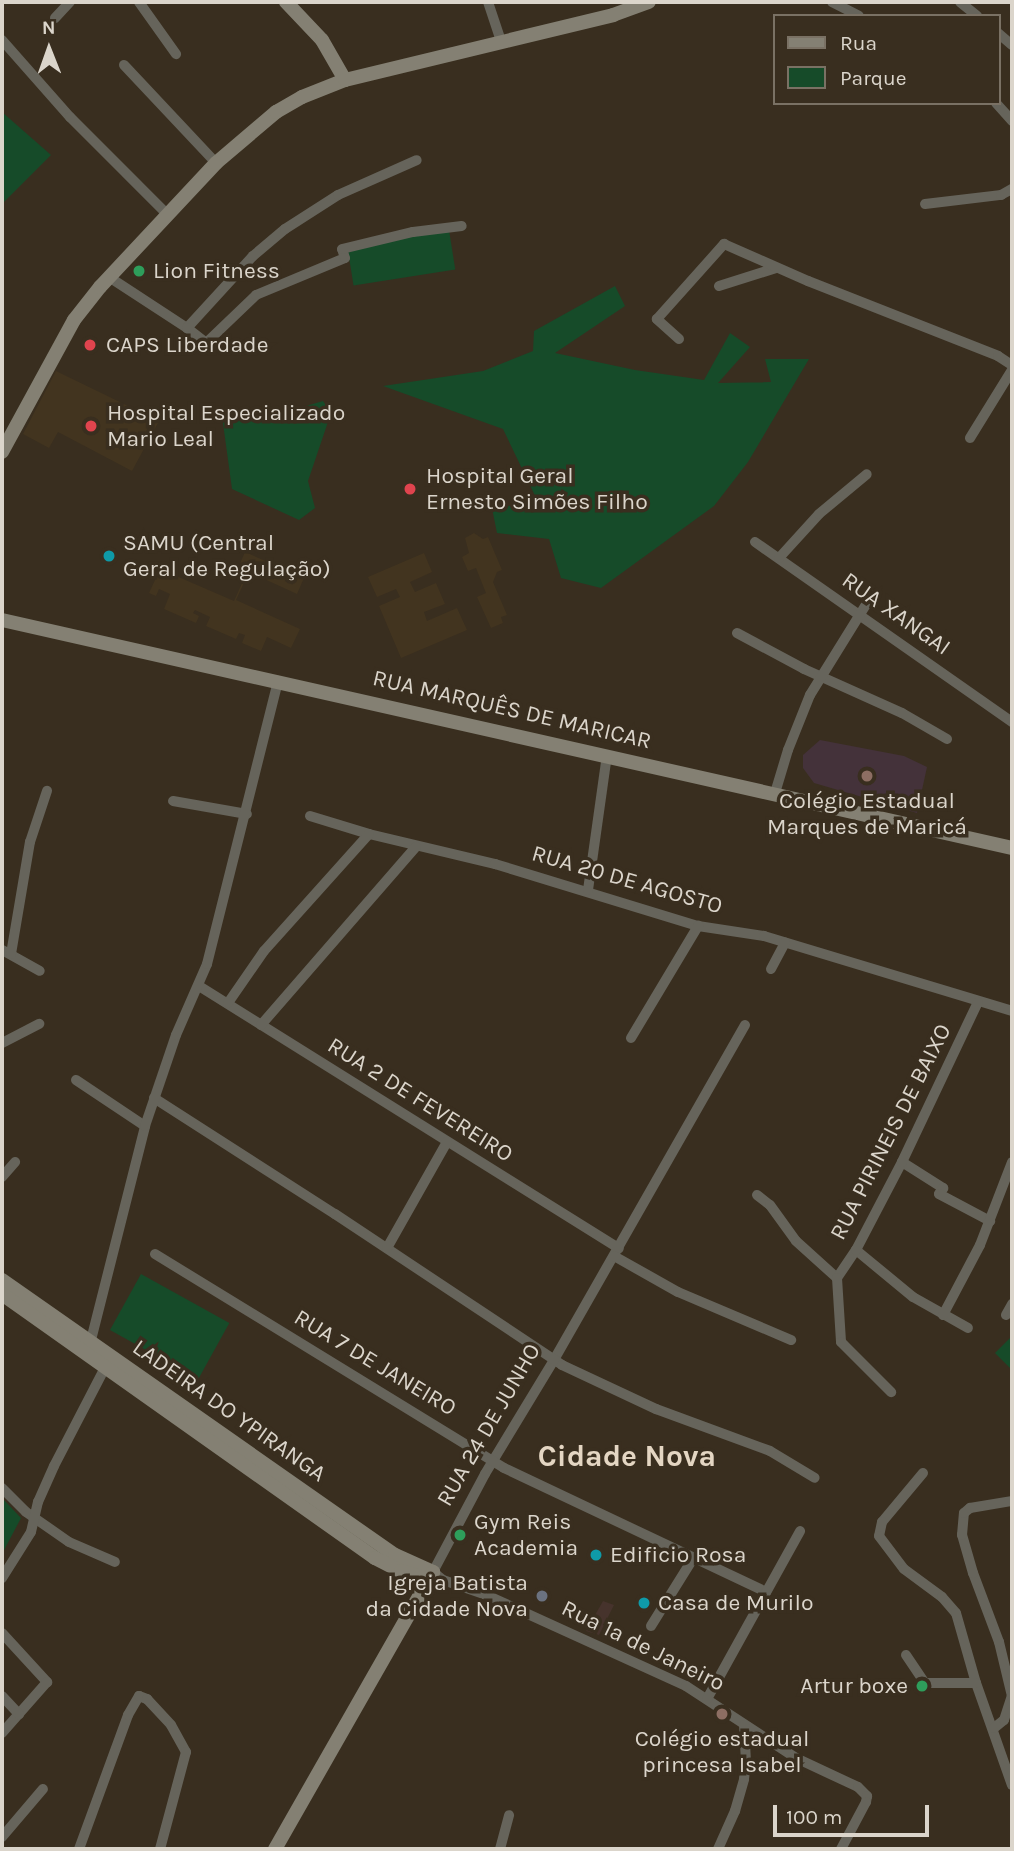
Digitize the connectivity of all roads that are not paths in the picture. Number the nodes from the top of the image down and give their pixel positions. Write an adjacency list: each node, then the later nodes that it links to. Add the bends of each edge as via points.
1 (70, 2): 10 (street)
2 (139, 2): 13 (street)
3 (286, 2): 15 (main road, via 322,40)
4 (488, 2): 12 (street)
5 (649, 2): 12 (main road)
6 (832, 2): 8 (street)
7 (960, 2): 9 (street)
8 (855, 14)
9 (975, 14)
10 (55, 18)
11 (2, 40): 22 (street, via 70,117)
12 (501, 41): 15 (main road)
13 (176, 54)
14 (124, 65): 19 (street)
15 (345, 80): 19 (main road, via 276,112)
16 (998, 105): 17 (street)
17 (1012, 121)
18 (417, 160): 27 (street, via 338,195 285,229 253,256)
19 (216, 163): 22 (main road)
20 (1012, 189): 21 (street, via 1002,195)
21 (925, 204)
22 (166, 213): 25 (main road)
23 (462, 226): 27 (street, via 412,232 342,249 345,258 256,295 206,343)
24 (776, 268): 26 (street); 28 (street, via 724,244 657,319); 29 (street, via 999,356)
25 (109, 277): 27 (street); 33 (main road, via 74,320)
26 (719, 286)
27 (187, 328)
28 (679, 339)
29 (1012, 368): 30 (street)
30 (1001, 391): 31 (street); 32 (street)
31 (1012, 398)
32 (970, 438)
33 (2, 452)
34 (867, 474): 36 (street, via 819,514)
35 (755, 541): 36 (street, RUA XANGAI)
36 (779, 558): 38 (street, RUA XANGAI)
37 (872, 595): 38 (street)
38 (859, 614): 41 (street); 43 (street, RUA XANGAI)
39 (2, 620): 42 (main road, RUA MARQUÊS DE MARICAR)
40 (737, 632): 41 (street)
41 (820, 676): 44 (street); 47 (street)
42 (278, 681): 45 (main road, RUA MARQUÊS DE MARICAR); 49 (street)
43 (1012, 722)
44 (947, 739)
45 (607, 755): 47 (main road, RUA MARQUÊS DE MARICAR); 54 (street)
46 (47, 791): 57 (street, via 28,852)
47 (775, 793): 53 (main road, RUA MARQUÊS DE MARICAR)
48 (173, 801): 49 (street)
49 (247, 814): 60 (street)
50 (310, 816): 51 (street, RUA 20 DE AGOSTO)
51 (369, 834): 52 (street, RUA 20 DE AGOSTO); 62 (street, via 264,951)
52 (416, 846): 54 (street, RUA 20 DE AGOSTO); 65 (street)
53 (1012, 848)
54 (588, 890): 55 (street, RUA 20 DE AGOSTO)
55 (698, 926): 56 (street, RUA 20 DE AGOSTO); 67 (street)
56 (785, 943): 58 (street); 61 (street, RUA 20 DE AGOSTO)
57 (7, 952): 59 (street)
58 (771, 970)
59 (40, 971)
60 (199, 986): 62 (street, RUA 2 DE FEVEREIRO); 70 (street)
61 (978, 1002): 63 (street, RUA 20 DE AGOSTO); 74 (street, RUA PIRINEIS DE BAIXO)
62 (228, 1003): 65 (street, RUA 2 DE FEVEREIRO)
63 (1012, 1011)
64 (39, 1024): 68 (street)
65 (261, 1024): 72 (street, RUA 2 DE FEVEREIRO)
66 (745, 1024): 81 (street, RUA 24 DE JUNHO)
67 (631, 1038)
68 (2, 1043)
69 (76, 1080): 71 (street)
70 (154, 1098): 71 (street); 79 (street)
71 (145, 1126): 91 (street)
72 (447, 1142): 79 (street); 81 (street, RUA 2 DE FEVEREIRO)
73 (15, 1162): 76 (street)
74 (902, 1162): 78 (street, via 943,1188 940,1194); 80 (street, RUA PIRINEIS DE BAIXO)
75 (1012, 1162): 78 (street)
76 (2, 1177)
77 (757, 1195): 83 (street, via 796,1241)
78 (990, 1221): 87 (street)
79 (387, 1248): 92 (street)
80 (856, 1250): 83 (street, RUA PIRINEIS DE BAIXO); 87 (street, via 901,1288)
81 (616, 1252): 90 (street, RUA 2 DE FEVEREIRO, via 678,1292); 92 (street, RUA 24 DE JUNHO)
82 (155, 1254): 95 (street, RUA 7 DE JANEIRO)
83 (837, 1278): 94 (street, via 841,1342)
84 (2, 1280): 91 (main road, LADEIRA DO YPIRANGA)
85 (2, 1294): 91 (main road, LADEIRA DO YPIRANGA)
86 (1012, 1304): 88 (street)
87 (943, 1315): 89 (street)
88 (1006, 1315)
89 (968, 1328)
90 (791, 1340)
91 (89, 1348): 93 (main road, LADEIRA DO YPIRANGA)
92 (554, 1360): 95 (street, RUA 24 DE JUNHO); 97 (street, via 656,1409 770,1451)
93 (108, 1362): 100 (street, via 54,1466); 105 (main road, LADEIRA DO YPIRANGA, via 392,1560)
94 (891, 1392)
95 (493, 1461): 102 (street, RUA 7 DE JANEIRO); 105 (street, RUA 24 DE JUNHO)
96 (923, 1474): 110 (street, via 882,1522 879,1536 904,1569 957,1613)
97 (815, 1478)
98 (2, 1488): 100 (street)
99 (1012, 1501): 112 (street, via 970,1508 964,1513 962,1535 999,1642)
100 (35, 1518): 103 (street, via 69,1542); 104 (street)
101 (800, 1531): 106 (street)
102 (694, 1557): 106 (street, RUA 7 DE JANEIRO); 107 (street)
103 (115, 1562)
104 (2, 1578)
105 (435, 1578): 113 (street, Rua 1ª de Janeiro, via 484,1594); 125 (main road, RUA 24 DE JUNHO)
106 (766, 1592): 113 (street)
107 (651, 1626)
108 (2, 1633): 114 (street, via 47,1682)
109 (906, 1655): 110 (street, via 925,1683)
110 (976, 1683): 116 (street)
111 (2, 1696): 114 (street)
112 (1012, 1696): 116 (street, via 1004,1720)
113 (707, 1699): 115 (street, Rua 1ª de Janeiro)
114 (19, 1714): 117 (street)
115 (744, 1725): 127 (street, via 744,1779); 128 (street, Rua 1ª de Janeiro, via 796,1758 864,1791 864,1808)
116 (994, 1728): 118 (street)
117 (2, 1733)
118 (1010, 1773): 119 (street)
119 (1012, 1785)
120 (43, 1789): 122 (street)
121 (509, 1815): 126 (street)
122 (2, 1837)
123 (79, 1849): 124 (street, via 139,1696 171,1725 186,1752)
124 (160, 1849)
125 (275, 1849)
126 (500, 1849)
127 (718, 1849)
128 (841, 1849)

